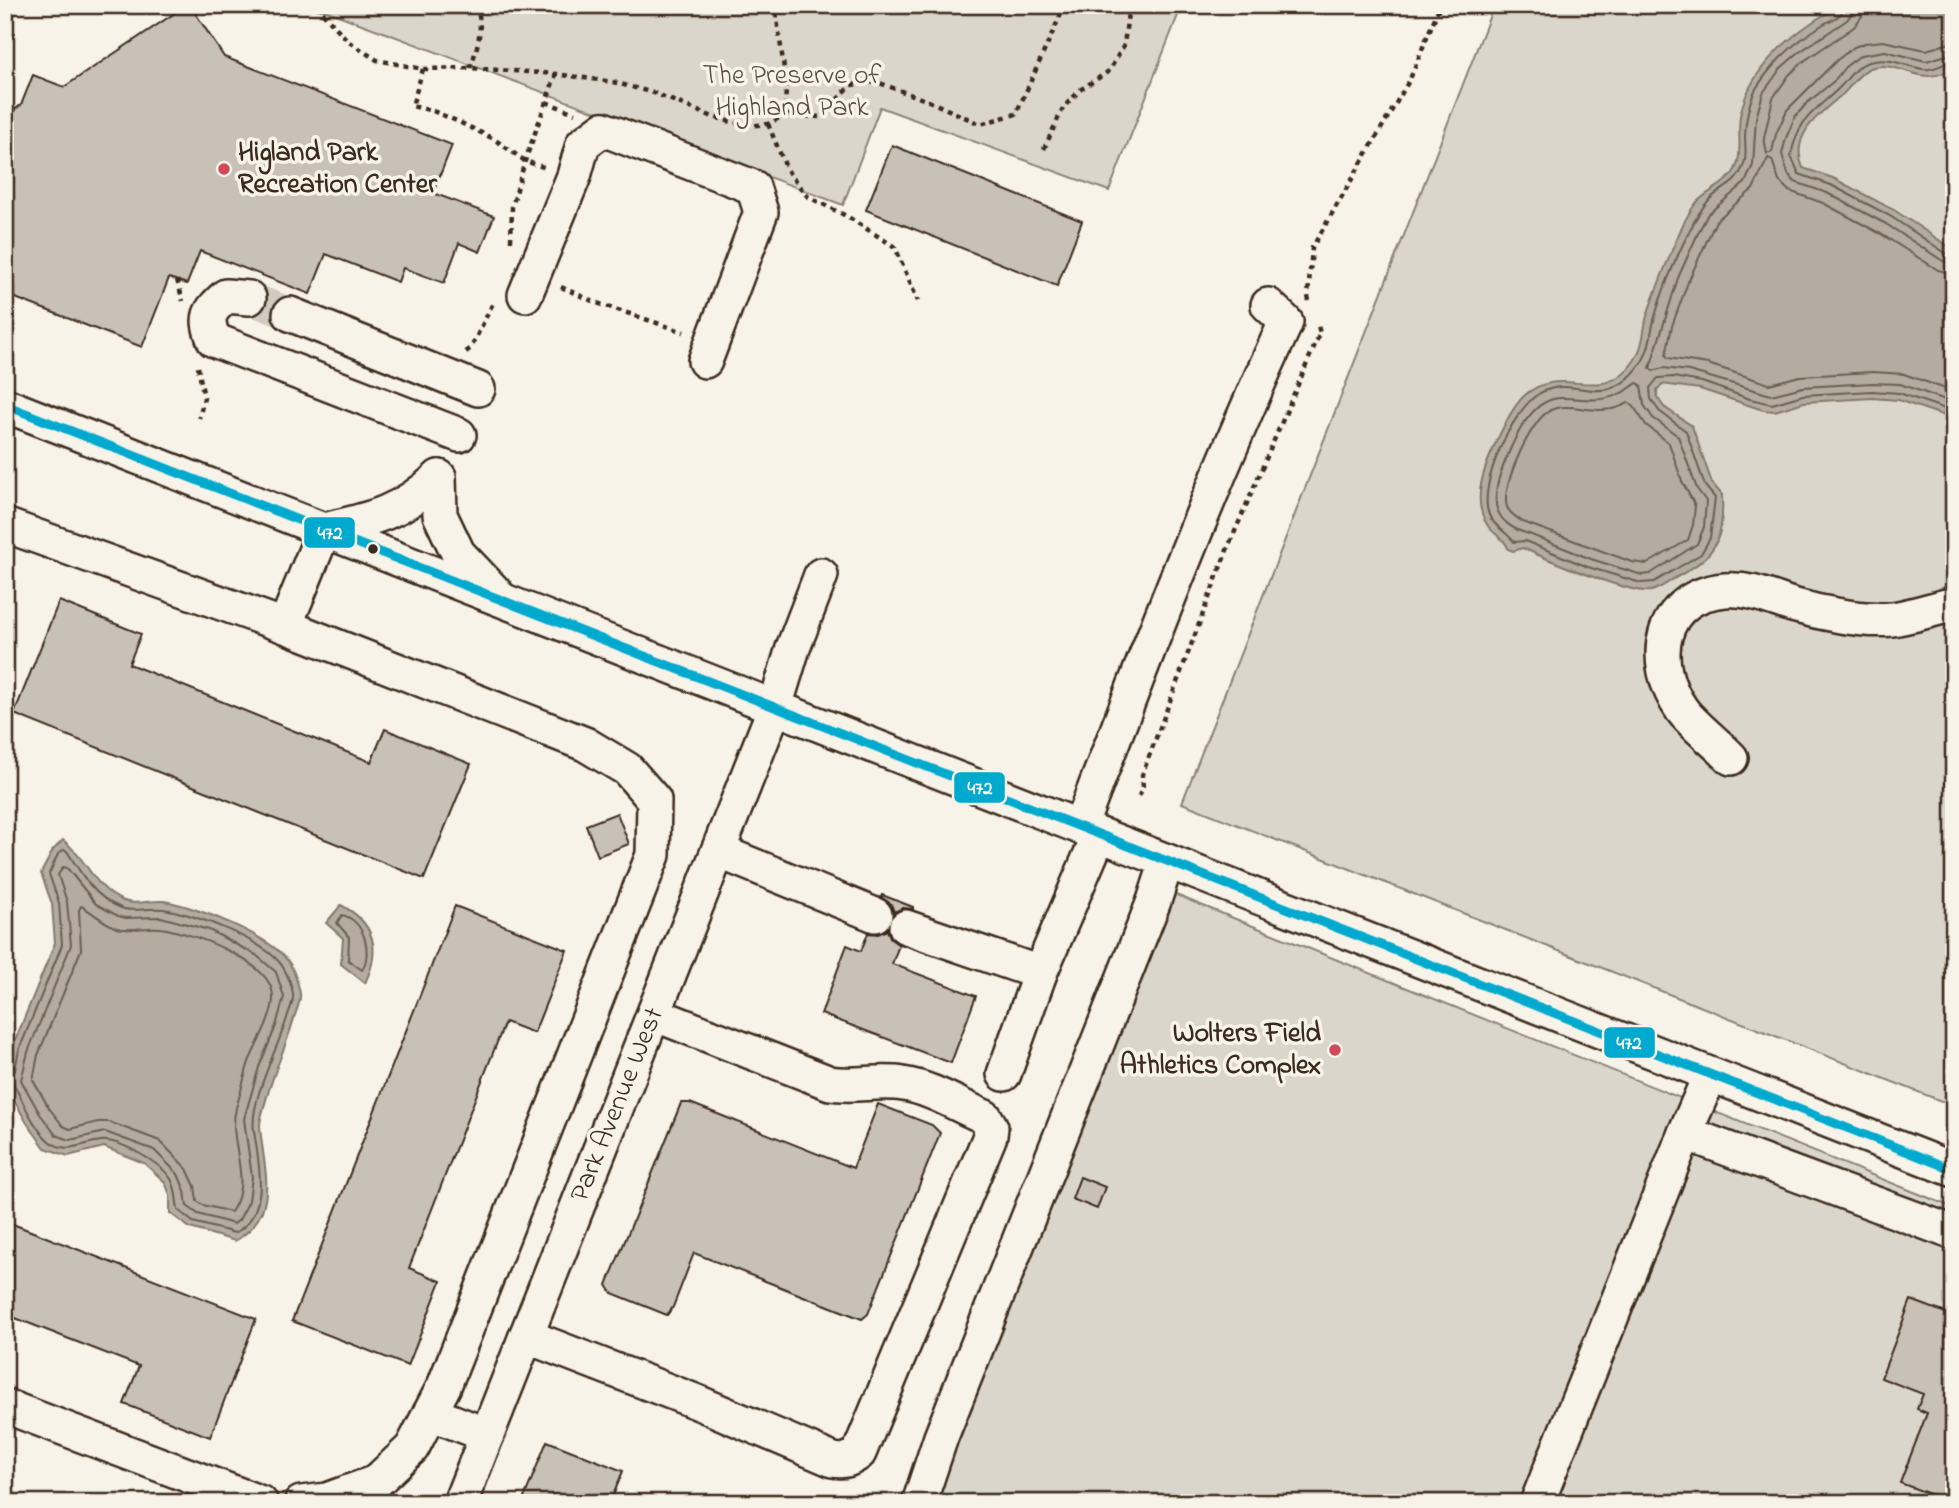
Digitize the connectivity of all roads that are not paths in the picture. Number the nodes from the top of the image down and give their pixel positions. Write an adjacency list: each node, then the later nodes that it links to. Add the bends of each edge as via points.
1 (525, 281): 5 (street, via 574,176 583,144 604,130 753,187 761,212)
2 (249, 298): 8 (street, via 226,296 211,310 208,326 214,340)
3 (1268, 305): 17 (street, via 1286,322 1166,602)
4 (290, 314): 6 (street)
5 (698, 348)
6 (478, 389)
7 (5, 405): 10 (street)
8 (459, 435)
9 (5, 525): 14 (street)
10 (324, 530): 12 (street); 12 (street, via 377,518 422,493 439,477 440,515 458,553); 14 (street)
11 (821, 575): 15 (street, Park Avenue West)
12 (504, 601): 15 (street)
13 (1954, 604): 16 (street, via 1891,619 1839,616 1756,592 1725,590 1696,598 1673,615 1662,646 1666,679 1683,711)
14 (285, 626): 31 (street, via 585,744 627,768 654,800 653,855)
15 (775, 707): 17 (street); 18 (street, Park Avenue West)
16 (1731, 758)
17 (1089, 831): 19 (street); 22 (street)
18 (718, 851): 20 (street); 23 (street, Park Avenue West)
19 (1167, 861): 25 (street); 36 (street)
20 (875, 915)
21 (906, 927): 22 (street)
22 (1040, 973): 24 (street)
23 (654, 1014): 29 (street, Park Avenue West); 29 (street, via 830,1083 902,1083 922,1089 985,1117 990,1136 859,1453 852,1459 833,1460)
24 (1004, 1074)
25 (1710, 1074): 26 (street); 27 (street)
26 (1685, 1133): 28 (street); 37 (street)
27 (1954, 1170)
28 (1954, 1234)
29 (526, 1336): 32 (street, Park Avenue West)
30 (5, 1406): 33 (street)
31 (430, 1412): 32 (street); 34 (street, via 412,1448 376,1482 327,1500)
32 (487, 1435): 35 (street, Park Avenue West)
33 (261, 1503)
34 (301, 1503)
35 (460, 1503)
36 (919, 1503)
37 (1537, 1503)

